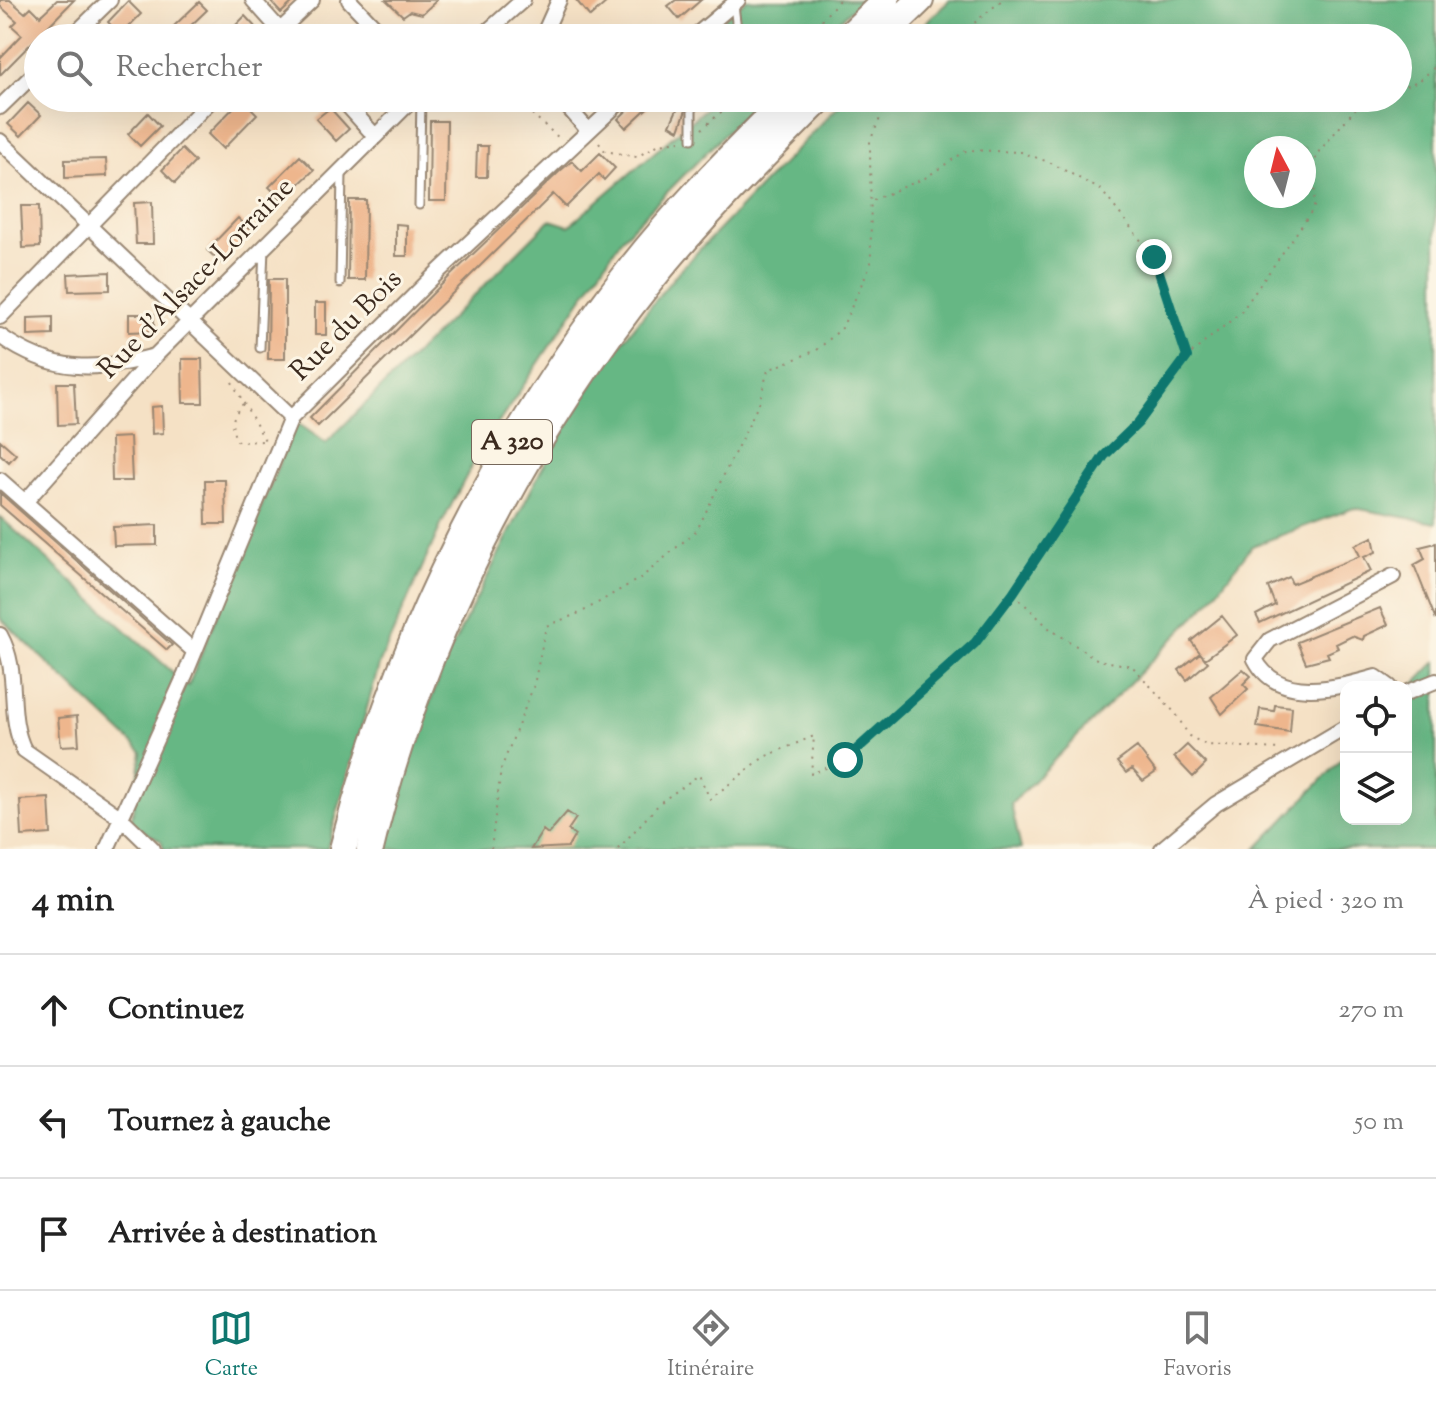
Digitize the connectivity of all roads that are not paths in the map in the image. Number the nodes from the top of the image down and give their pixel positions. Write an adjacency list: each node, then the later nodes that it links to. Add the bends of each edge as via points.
1 (110, 0): 10 (street)
2 (253, 0): 11 (street)
3 (312, 0): 12 (street)
4 (349, 0): 13 (street)
5 (523, 0): 14 (street)
6 (559, 0): 15 (street)
7 (886, 0): 18 (highway)
8 (920, 0): 19 (highway)
9 (736, 2): 16 (street); 17 (lane)
10 (85, 24)
11 (271, 24)
12 (291, 24)
13 (372, 24)
14 (496, 24)
15 (548, 24)
16 (710, 24)
17 (737, 24)
18 (861, 24)
19 (895, 24)
20 (24, 84): 21 (street)
21 (0, 107)
22 (199, 112): 37 (street)
23 (353, 112): 32 (street)
24 (399, 112): 32 (street, Rue d'Alsace-Lorraine)
25 (421, 112): 36 (lane)
26 (572, 112): 31 (street)
27 (607, 112): 31 (street, Rue du Bois)
28 (692, 112): 33 (lane)
29 (774, 112): 60 (highway, A 320, via 633,265 554,374 478,498 400,668)
30 (807, 112): 61 (highway, A 320, via 652,279 572,388 500,509 423,677 385,784)
31 (587, 129): 45 (street, Rue du Bois)
32 (374, 135): 35 (street, Rue d'Alsace-Lorraine)
33 (692, 139)
34 (0, 141): 37 (street)
35 (342, 167): 38 (street, Rue d'Alsace-Lorraine); 39 (lane)
36 (419, 205)
37 (87, 224): 40 (street); 41 (street)
38 (264, 246): 41 (street, Rue d'Alsace-Lorraine); 43 (lane)
39 (340, 283)
40 (0, 317)
41 (190, 321): 44 (street, Rue d'Alsace-Lorraine); 45 (street)
42 (0, 336): 44 (street, via 25,354 63,366 110,368)
43 (260, 348)
44 (155, 356): 47 (street, Rue d'Alsace-Lorraine)
45 (291, 418): 50 (street, Rue du Bois)
46 (0, 480): 47 (street)
47 (25, 502): 50 (street)
48 (1393, 576): 54 (street, via 1270,640 1255,659 1262,673 1286,687)
49 (0, 635): 57 (street, via 12,659 17,735 24,750)
50 (194, 651): 57 (street, Rue du Bois)
51 (1362, 681): 52 (street)
52 (1382, 681)
53 (1436, 681): 55 (street)
54 (1340, 687)
55 (1412, 691)
56 (1340, 730): 62 (street, via 1216,804)
57 (121, 818): 58 (street, Rue du Bois); 59 (street)
58 (107, 849)
59 (153, 849)
60 (343, 849)
61 (370, 849)
62 (1162, 849)

